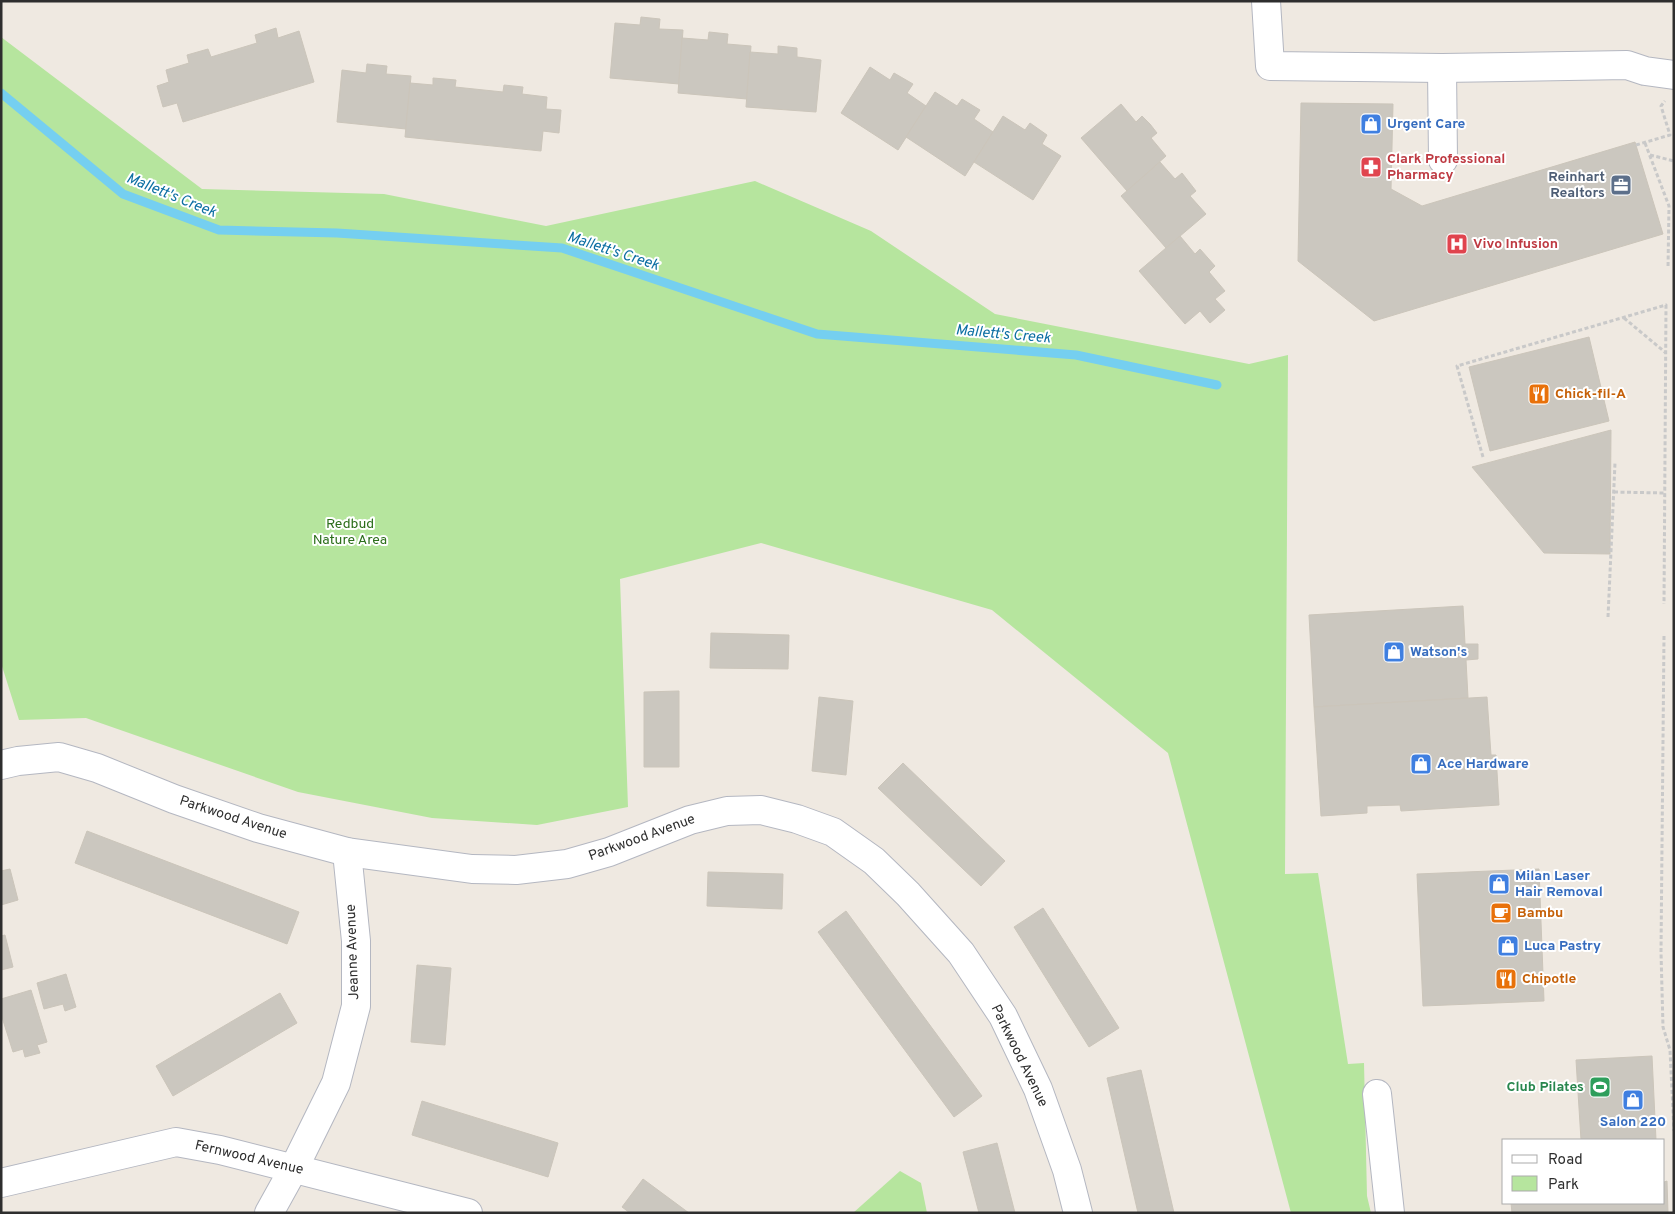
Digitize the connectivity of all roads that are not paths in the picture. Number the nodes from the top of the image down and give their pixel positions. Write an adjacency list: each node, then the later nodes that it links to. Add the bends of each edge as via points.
1 (1266, 1): 2 (street, via 1270,66)
2 (1442, 68): 3 (street, via 1627,65 1645,71); 4 (street)
3 (1667, 86)
4 (1443, 160)
5 (1, 765): 6 (street, Parkwood Avenue, via 59,757 258,828)
6 (347, 852): 8 (street, Jeanne Avenue, via 356,941 356,1006 336,1083); 12 (street, Parkwood Avenue, via 472,869 516,870 567,864 609,852 690,820 727,811 761,810 833,832 874,861 908,894 961,953 1003,1016 1038,1089)
7 (1377, 1094): 13 (street)
8 (294, 1168): 9 (street, Fernwood Avenue, via 176,1142); 10 (street, Jeanne Avenue); 11 (street, Fernwood Avenue)
9 (1, 1183)
10 (269, 1213)
11 (468, 1213)
12 (1078, 1213)
13 (1390, 1213)

